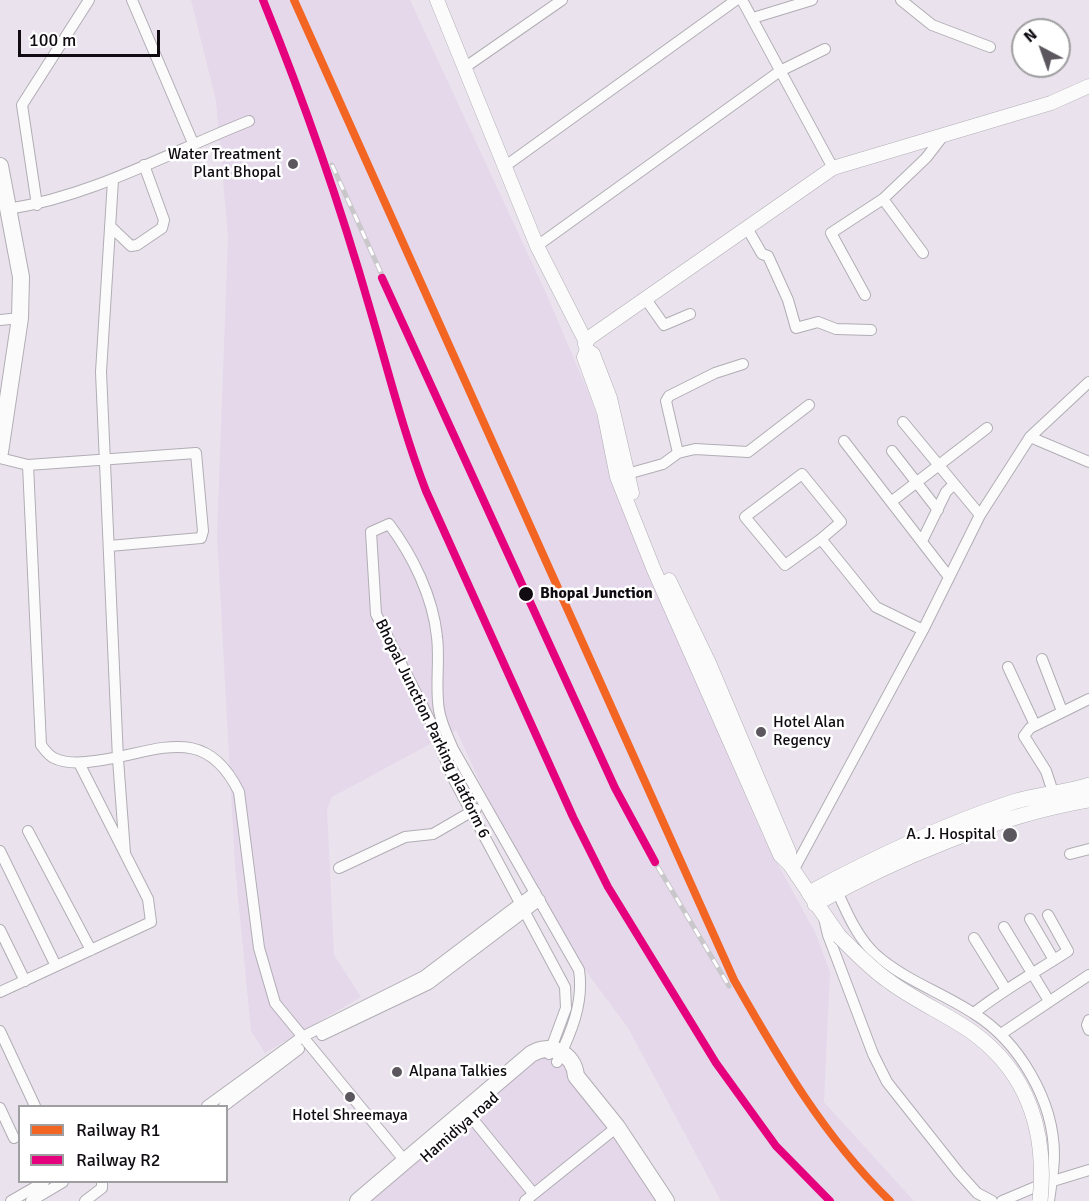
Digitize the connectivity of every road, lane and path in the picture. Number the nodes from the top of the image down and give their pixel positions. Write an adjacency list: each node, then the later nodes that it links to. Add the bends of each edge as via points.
1 (88, 0): 24 (street, via 22,105)
2 (132, 0): 17 (street)
3 (437, 0): 12 (street)
4 (562, 0): 12 (street)
5 (736, 0): 20 (street)
6 (742, 0): 9 (street)
7 (812, 0): 9 (street)
8 (902, 0): 10 (street, via 932,25)
9 (753, 18): 13 (street)
10 (990, 47)
11 (825, 50): 13 (street)
12 (464, 68): 20 (street)
13 (780, 71): 21 (street); 28 (street)
14 (1089, 86): 16 (street, via 1051,103)
15 (249, 121): 17 (street)
16 (943, 136): 21 (street); 23 (street, via 927,158)
17 (193, 143): 18 (street)
18 (144, 165): 22 (street); 26 (street, via 164,219 162,228 131,246)
19 (0, 166): 25 (main road)
20 (504, 167): 28 (street)
21 (833, 168): 27 (street)
22 (113, 180): 24 (street); 26 (street)
23 (883, 199): 29 (street); 30 (street, via 831,236)
24 (37, 204): 25 (street)
25 (8, 208): 33 (main road, via 21,277)
26 (110, 226): 49 (street, via 101,372)
27 (747, 228): 31 (street); 35 (street, via 762,254 768,256 796,328 818,322 836,329)
28 (537, 246): 36 (street)
29 (923, 253)
30 (865, 295)
31 (645, 298): 32 (street, via 664,324); 36 (street)
32 (690, 314)
33 (20, 318): 34 (street); 40 (main road)
34 (0, 320)
35 (871, 330)
36 (586, 346): 53 (street, via 593,354 610,398)
37 (742, 364): 47 (street, via 669,396 666,401)
38 (1089, 382): 43 (street)
39 (809, 405): 47 (street, via 748,452 695,449)
40 (3, 416): 46 (main road)
41 (903, 422): 52 (street)
42 (987, 428): 52 (street)
43 (1030, 437): 50 (street); 58 (street)
44 (844, 441): 56 (street)
45 (892, 451): 54 (street)
46 (0, 452)
47 (678, 453): 53 (street, via 663,464)
48 (0, 458): 51 (street)
49 (105, 458): 51 (street); 61 (street); 61 (street, via 196,453 203,531 197,540)
50 (1089, 462)
51 (28, 465): 71 (street, via 41,745 53,758)
52 (938, 465): 54 (street); 55 (street)
53 (622, 476): 84 (street, via 671,597 708,663 789,852)
54 (917, 482): 56 (street); 57 (street)
55 (954, 484): 57 (street); 58 (street)
56 (891, 502): 60 (street)
57 (938, 510): 60 (street)
58 (980, 515): 62 (street)
59 (821, 539): 59 (street, via 841,522 802,474 745,516 785,565); 63 (street, via 876,607)
60 (922, 541): 62 (street)
61 (109, 546): 70 (street)
62 (949, 577): 63 (street)
63 (923, 630): 84 (street)
64 (1042, 659): 67 (street)
65 (1008, 667): 68 (street)
66 (1089, 699): 67 (street)
67 (1062, 711): 68 (street)
68 (1035, 725): 73 (street, via 1024,736 1046,771)
69 (444, 741): 69 (street, Bhopal Junction Parking platform 6, via 376,614 371,532 389,525 402,541 435,618); 75 (street, Bhopal Junction Parking platform 6); 76 (street, Bhopal Junction Parking platform 6, via 453,778)
70 (118, 759): 71 (street); 80 (street); 109 (street, via 185,745 203,751 232,777 239,792 265,976 275,1003)
71 (79, 763): 80 (street)
72 (1089, 785): 73 (main road)
73 (1055, 798): 74 (main road); 82 (main road, via 994,825)
74 (1089, 800)
75 (484, 804): 76 (street); 86 (street, Bhopal Junction Parking platform 6)
76 (471, 812): 83 (street, via 434,834 405,837); 88 (street, Bhopal Junction Parking platform 6)
77 (28, 831): 95 (street)
78 (1089, 849): 81 (street)
79 (0, 851): 97 (street)
80 (125, 853): 95 (street, via 148,898 151,922)
81 (1070, 855)
82 (884, 861): 85 (main road); 87 (main road)
83 (339, 868)
84 (792, 868): 87 (street)
85 (837, 891): 87 (main road); 104 (street, via 855,929 873,952 896,970)
86 (538, 896): 88 (street); 110 (street, Bhopal Junction Parking platform 6, via 579,970 582,986 577,1013)
87 (812, 898): 90 (main road)
88 (522, 908): 109 (street, via 429,984); 110 (street, Bhopal Junction Parking platform 6, via 565,987 566,1008)
89 (1048, 915): 96 (street, via 1068,949)
90 (824, 918): 131 (street, via 887,1082 959,1173 977,1193); 133 (main road, bridge, via 889,982 974,1034 1012,1073 1035,1114 1041,1140)
91 (1030, 919): 96 (street)
92 (1004, 927): 98 (street)
93 (0, 930): 100 (street)
94 (974, 938): 101 (street)
95 (91, 950): 97 (street)
96 (1054, 960): 98 (street)
97 (56, 966): 100 (street)
98 (1033, 975): 101 (street); 103 (street)
99 (1089, 975): 103 (street)
100 (25, 981): 102 (street)
101 (1005, 988): 104 (street)
102 (0, 993)
103 (1049, 1001): 108 (street)
104 (974, 1013): 108 (street)
105 (1089, 1020): 106 (street)
106 (1089, 1030)
107 (0, 1031): 111 (street)
108 (1001, 1034): 120 (street, via 1020,1057 1044,1104 1052,1132)
109 (305, 1039): 112 (street); 113 (street); 118 (street)
110 (554, 1055): 115 (main road, Hamidiya road, via 536,1062); 116 (main road); 118 (main road, via 539,1049 531,1054)
111 (34, 1105)
112 (210, 1105)
113 (226, 1105)
114 (0, 1108): 117 (street)
115 (471, 1117): 118 (main road, Hamidiya road); 124 (street)
116 (616, 1127): 124 (street); 130 (main road)
117 (14, 1138)
118 (409, 1165): 128 (main road); 129 (main road, Hamidiya road)
119 (1089, 1170): 120 (street)
120 (1052, 1181): 132 (street); 134 (street)
121 (42, 1183): 125 (street)
122 (61, 1183): 126 (street)
123 (102, 1183): 127 (street, via 102,1188)
124 (529, 1197)
125 (11, 1201)
126 (31, 1201)
127 (85, 1201)
128 (358, 1201)
129 (375, 1201)
130 (666, 1201)
131 (992, 1201)
132 (1002, 1201)
133 (1040, 1201)
134 (1049, 1201)

